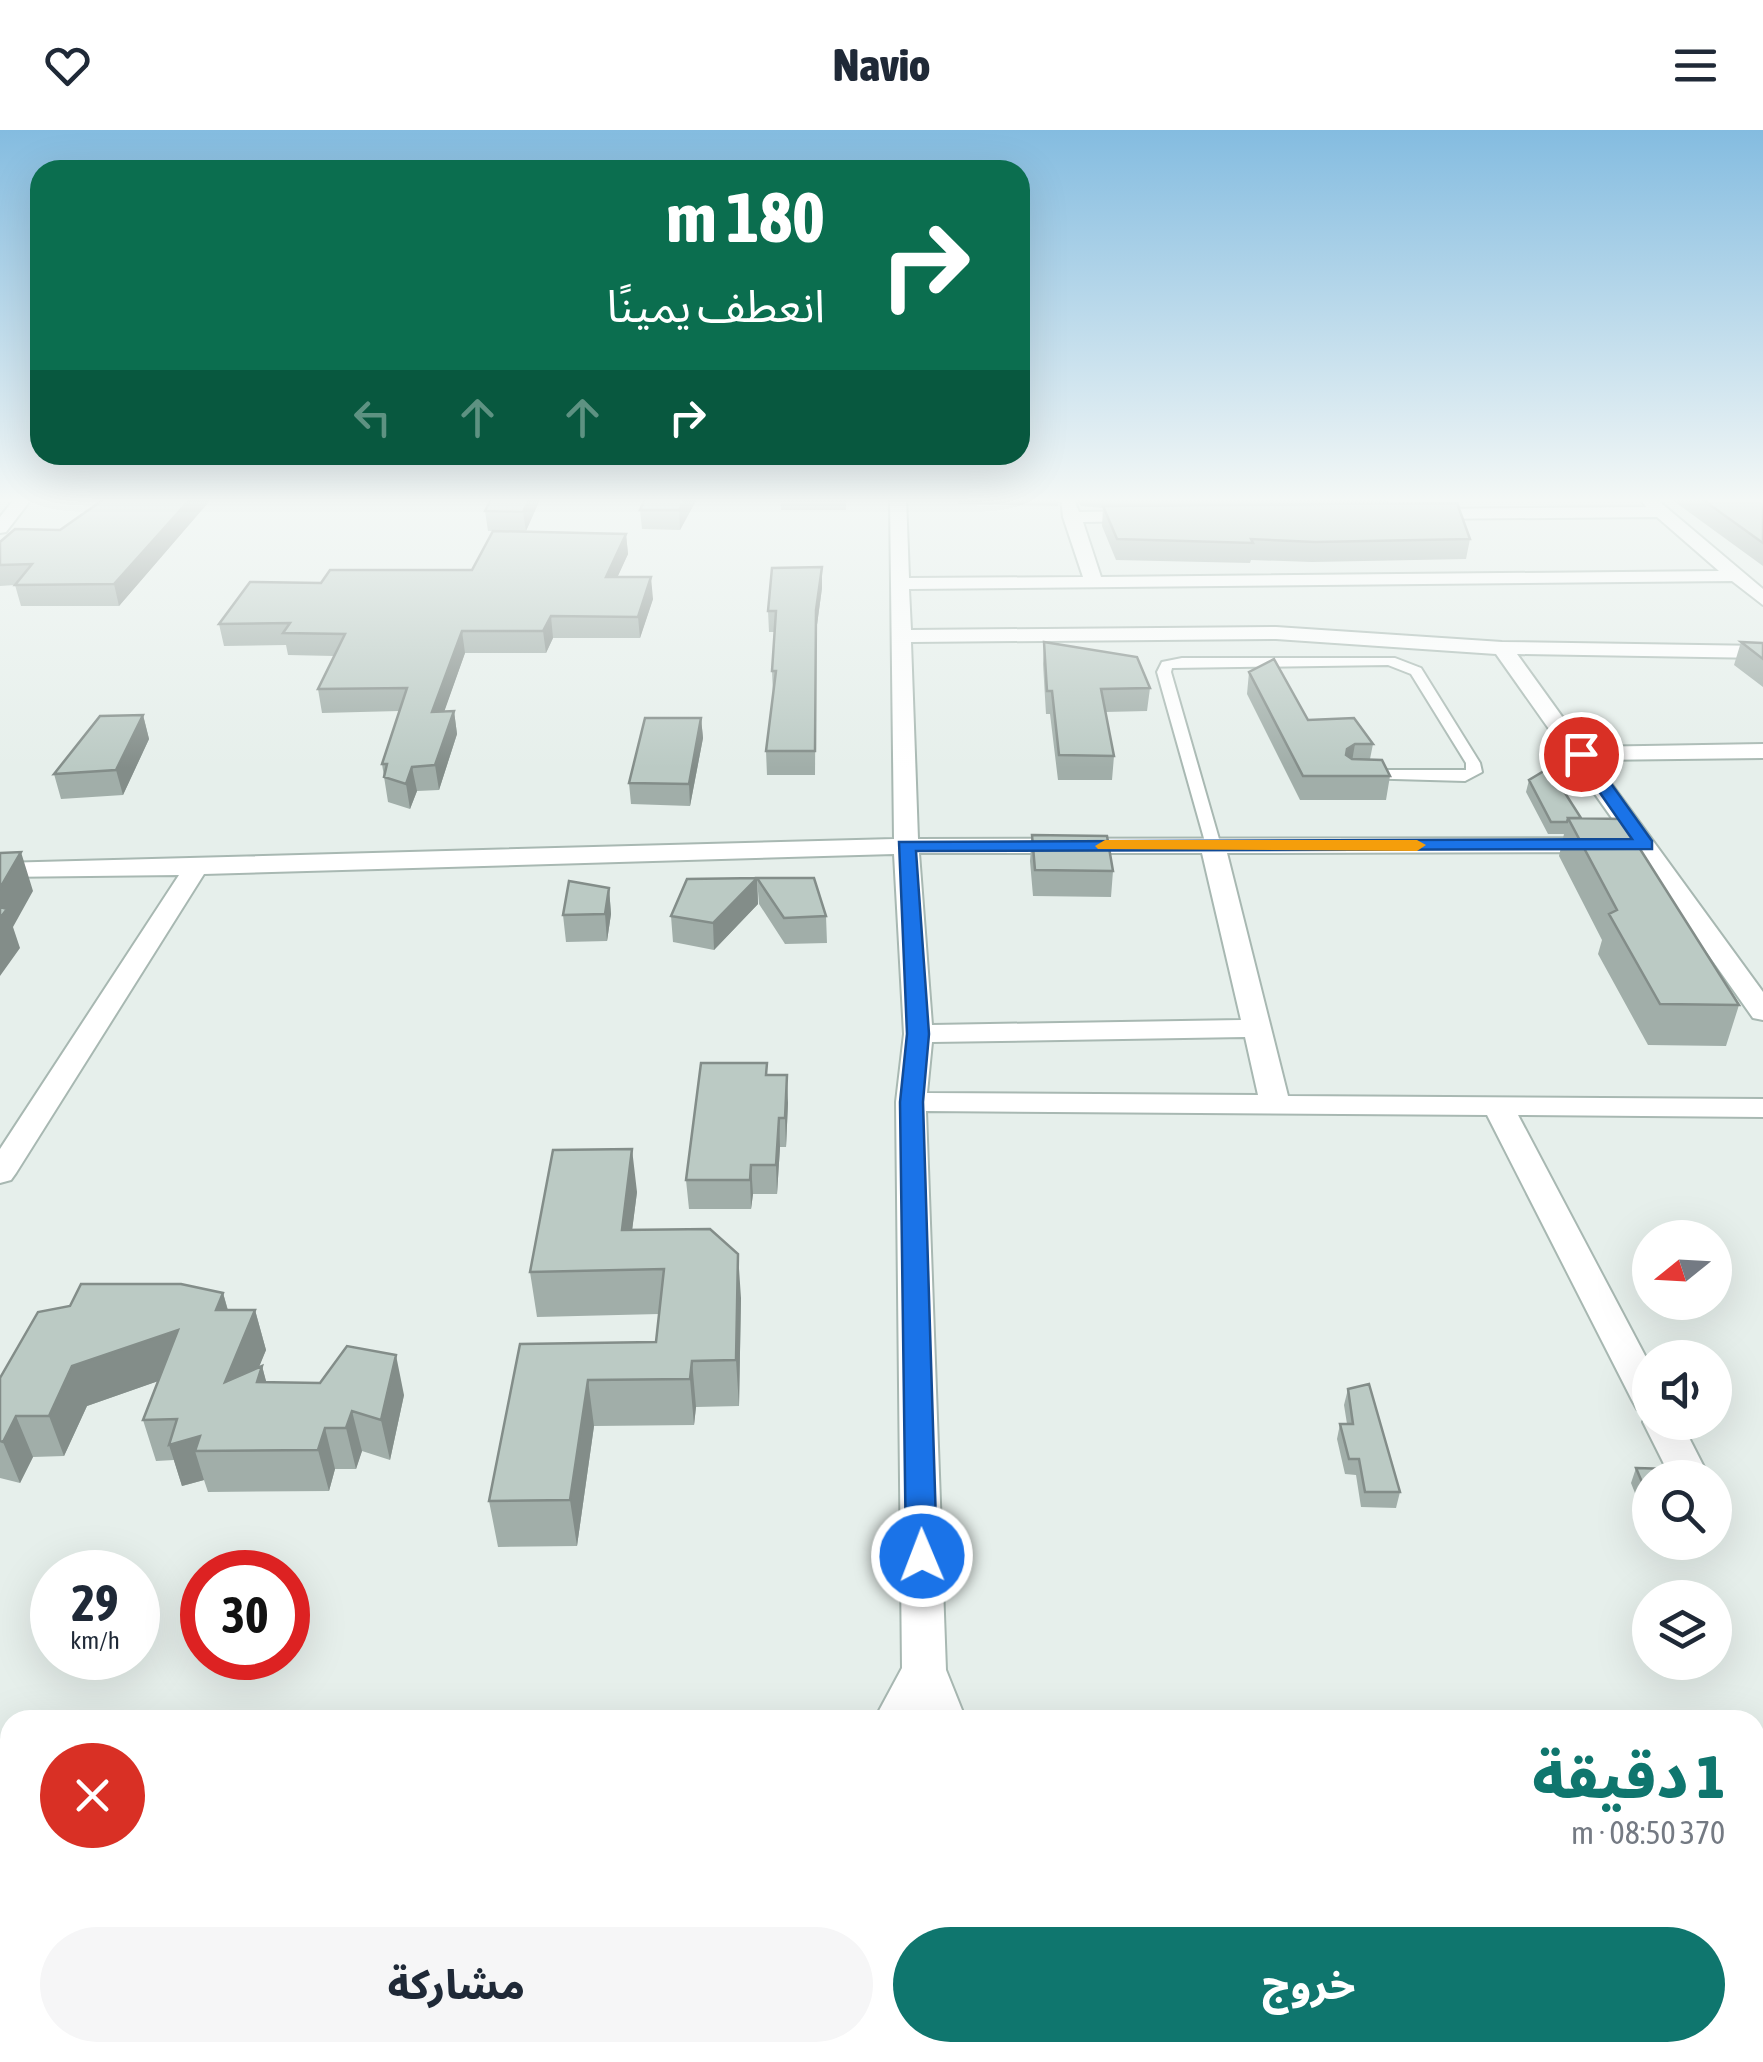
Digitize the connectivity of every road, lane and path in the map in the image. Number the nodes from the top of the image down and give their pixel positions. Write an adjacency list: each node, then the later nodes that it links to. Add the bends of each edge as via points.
1 (900, 587): 2 (street)
2 (902, 636): 3 (street, via 1276,633); 9 (street)
3 (1502, 648): 4 (street); 6 (street)
4 (1763, 652)
5 (1763, 751): 6 (street)
6 (1581, 754): 8 (street)
7 (1353, 775): 10 (lane, via 1474,772 1416,671 1390,661 1167,665)
8 (1645, 845): 10 (street); 13 (street)
9 (906, 846): 10 (street); 11 (street); 15 (street)
10 (1213, 846): 14 (street)
11 (196, 867): 12 (street); 20 (street)
12 (0, 870)
13 (1763, 1012)
14 (1256, 1028): 15 (street); 17 (street)
15 (918, 1034): 16 (street)
16 (911, 1102): 17 (street); 24 (street)
17 (1275, 1104): 18 (street)
18 (1499, 1108): 19 (street); 23 (street)
19 (1763, 1108)
20 (32, 1123): 21 (street); 22 (street)
21 (0, 1124)
22 (0, 1173)
23 (1632, 1365)
24 (924, 1670): 25 (street); 26 (street)
25 (902, 1710)
26 (940, 1710)

